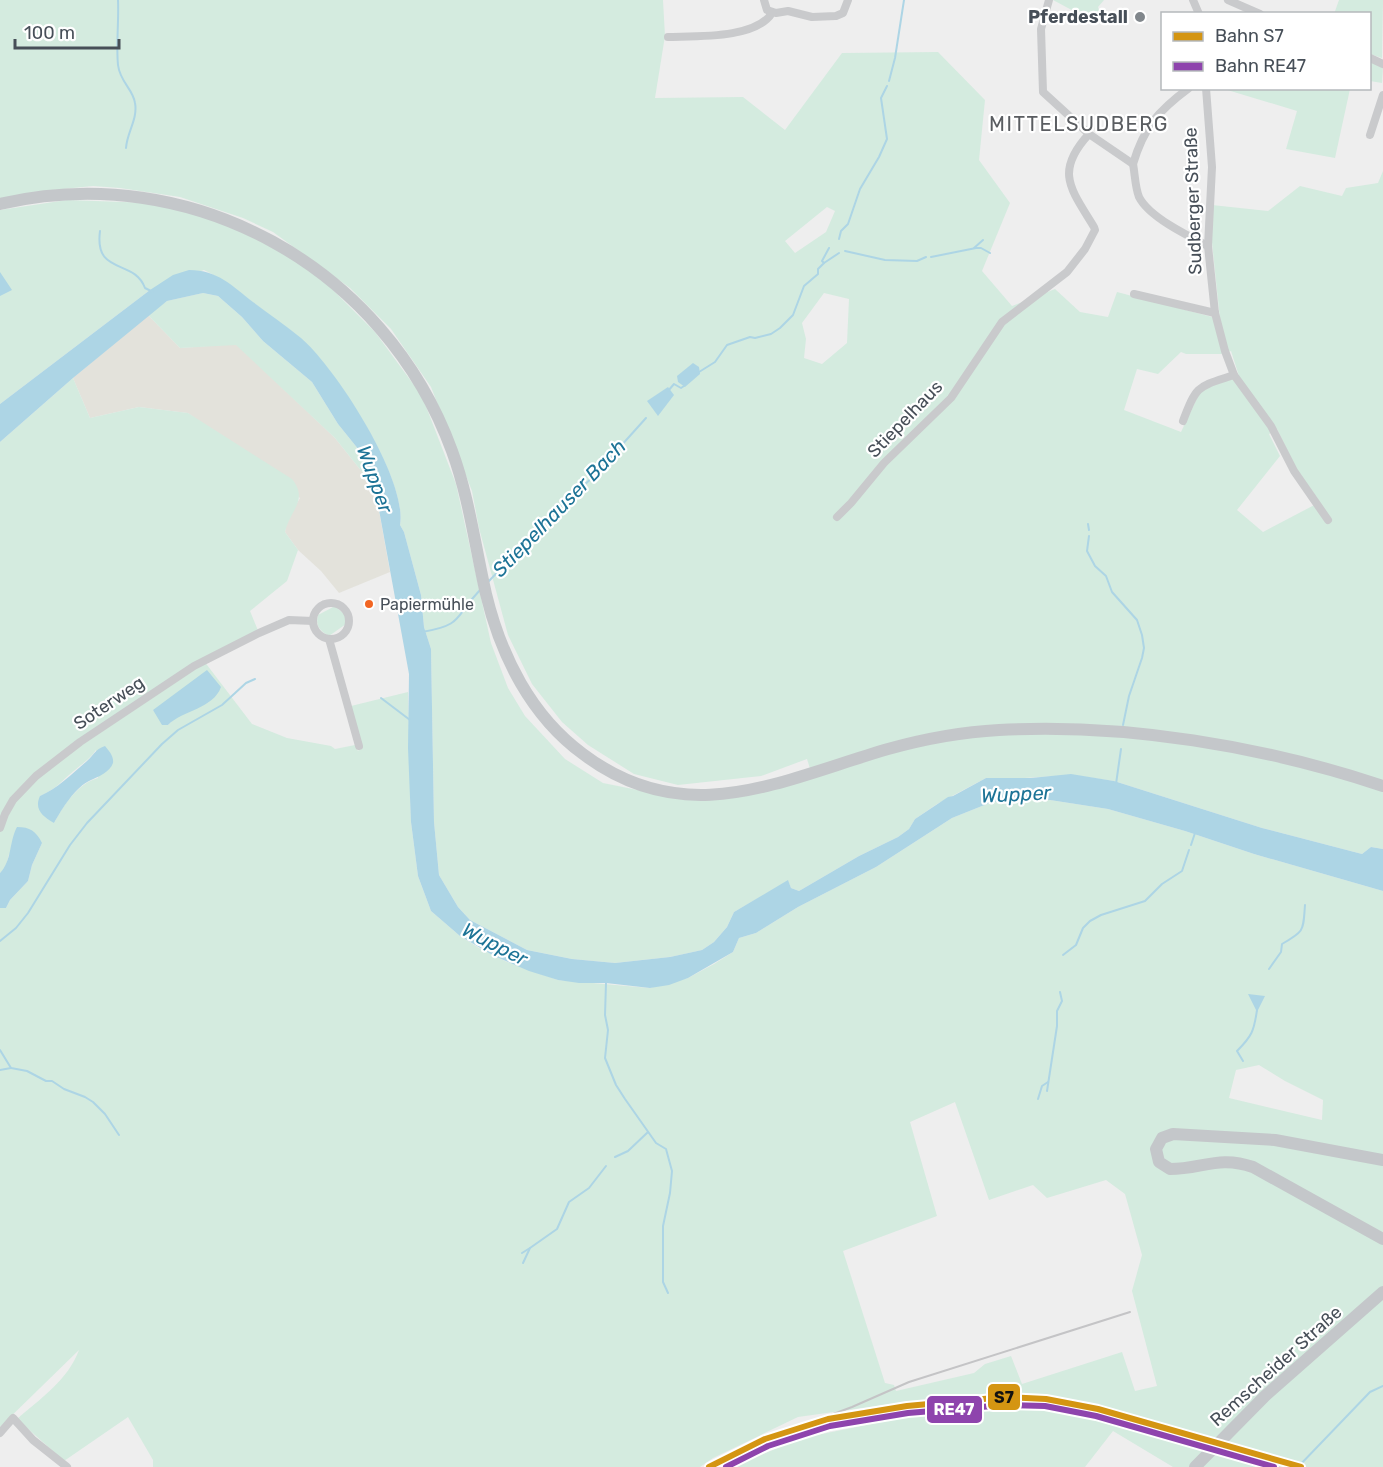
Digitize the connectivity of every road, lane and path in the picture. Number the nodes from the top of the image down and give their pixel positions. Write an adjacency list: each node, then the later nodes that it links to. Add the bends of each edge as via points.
1 (764, 0): 6 (street)
2 (848, 0): 6 (street, via 843,13 836,16)
3 (1049, 0): 11 (street, via 1041,29 1043,92)
4 (1228, 0): 5 (street)
5 (1255, 12)
6 (772, 13): 7 (street, via 768,20 742,32)
7 (668, 37)
8 (1187, 90): 13 (street, via 1152,122)
9 (1206, 90): 15 (street, Sudberger Straße, via 1212,167)
10 (1383, 95): 12 (street)
11 (1089, 134): 13 (street); 20 (street, Stiepelhaus, via 1073,154 1068,170 1076,197 1095,230 1085,249 1067,272 1002,322 951,398 884,463)
12 (1370, 135)
13 (1132, 164): 15 (street, via 1139,197 1168,225)
14 (0, 204): 25 (main road, via 81,193 171,202 208,212 270,239 310,264 352,299 401,356 428,397 453,454 486,596 514,672 529,697 563,737 613,773 668,792 744,792 922,740 981,731 1045,729 1133,734 1212,745 1303,763)
15 (1208, 246): 17 (street, Sudberger Straße)
16 (1134, 294): 17 (street)
17 (1215, 313): 18 (street, Sudberger Straße)
18 (1234, 375): 19 (street, via 1200,386); 21 (street, Sudberger Straße, via 1271,426 1293,471)
19 (1183, 421)
20 (837, 518)
21 (1328, 520)
22 (313, 621): 23 (street, via 318,634); 23 (street, via 317,609 327,603 344,607 349,617 348,628 340,637); 26 (street, Soterweg, via 289,621 194,666 80,742 21,790)
23 (329, 639): 24 (street)
24 (359, 746)
25 (1383, 786)
26 (0, 828)
27 (1383, 1161): 28 (main road, via 1275,1140 1184,1134 1165,1137 1157,1143 1155,1152 1170,1169 1222,1162 1253,1167)
28 (1383, 1239)
29 (1383, 1293): 32 (main road, Remscheider Straße, via 1259,1401)
30 (0, 1433): 31 (street, via 13,1418)
31 (67, 1467)
32 (1195, 1467)

